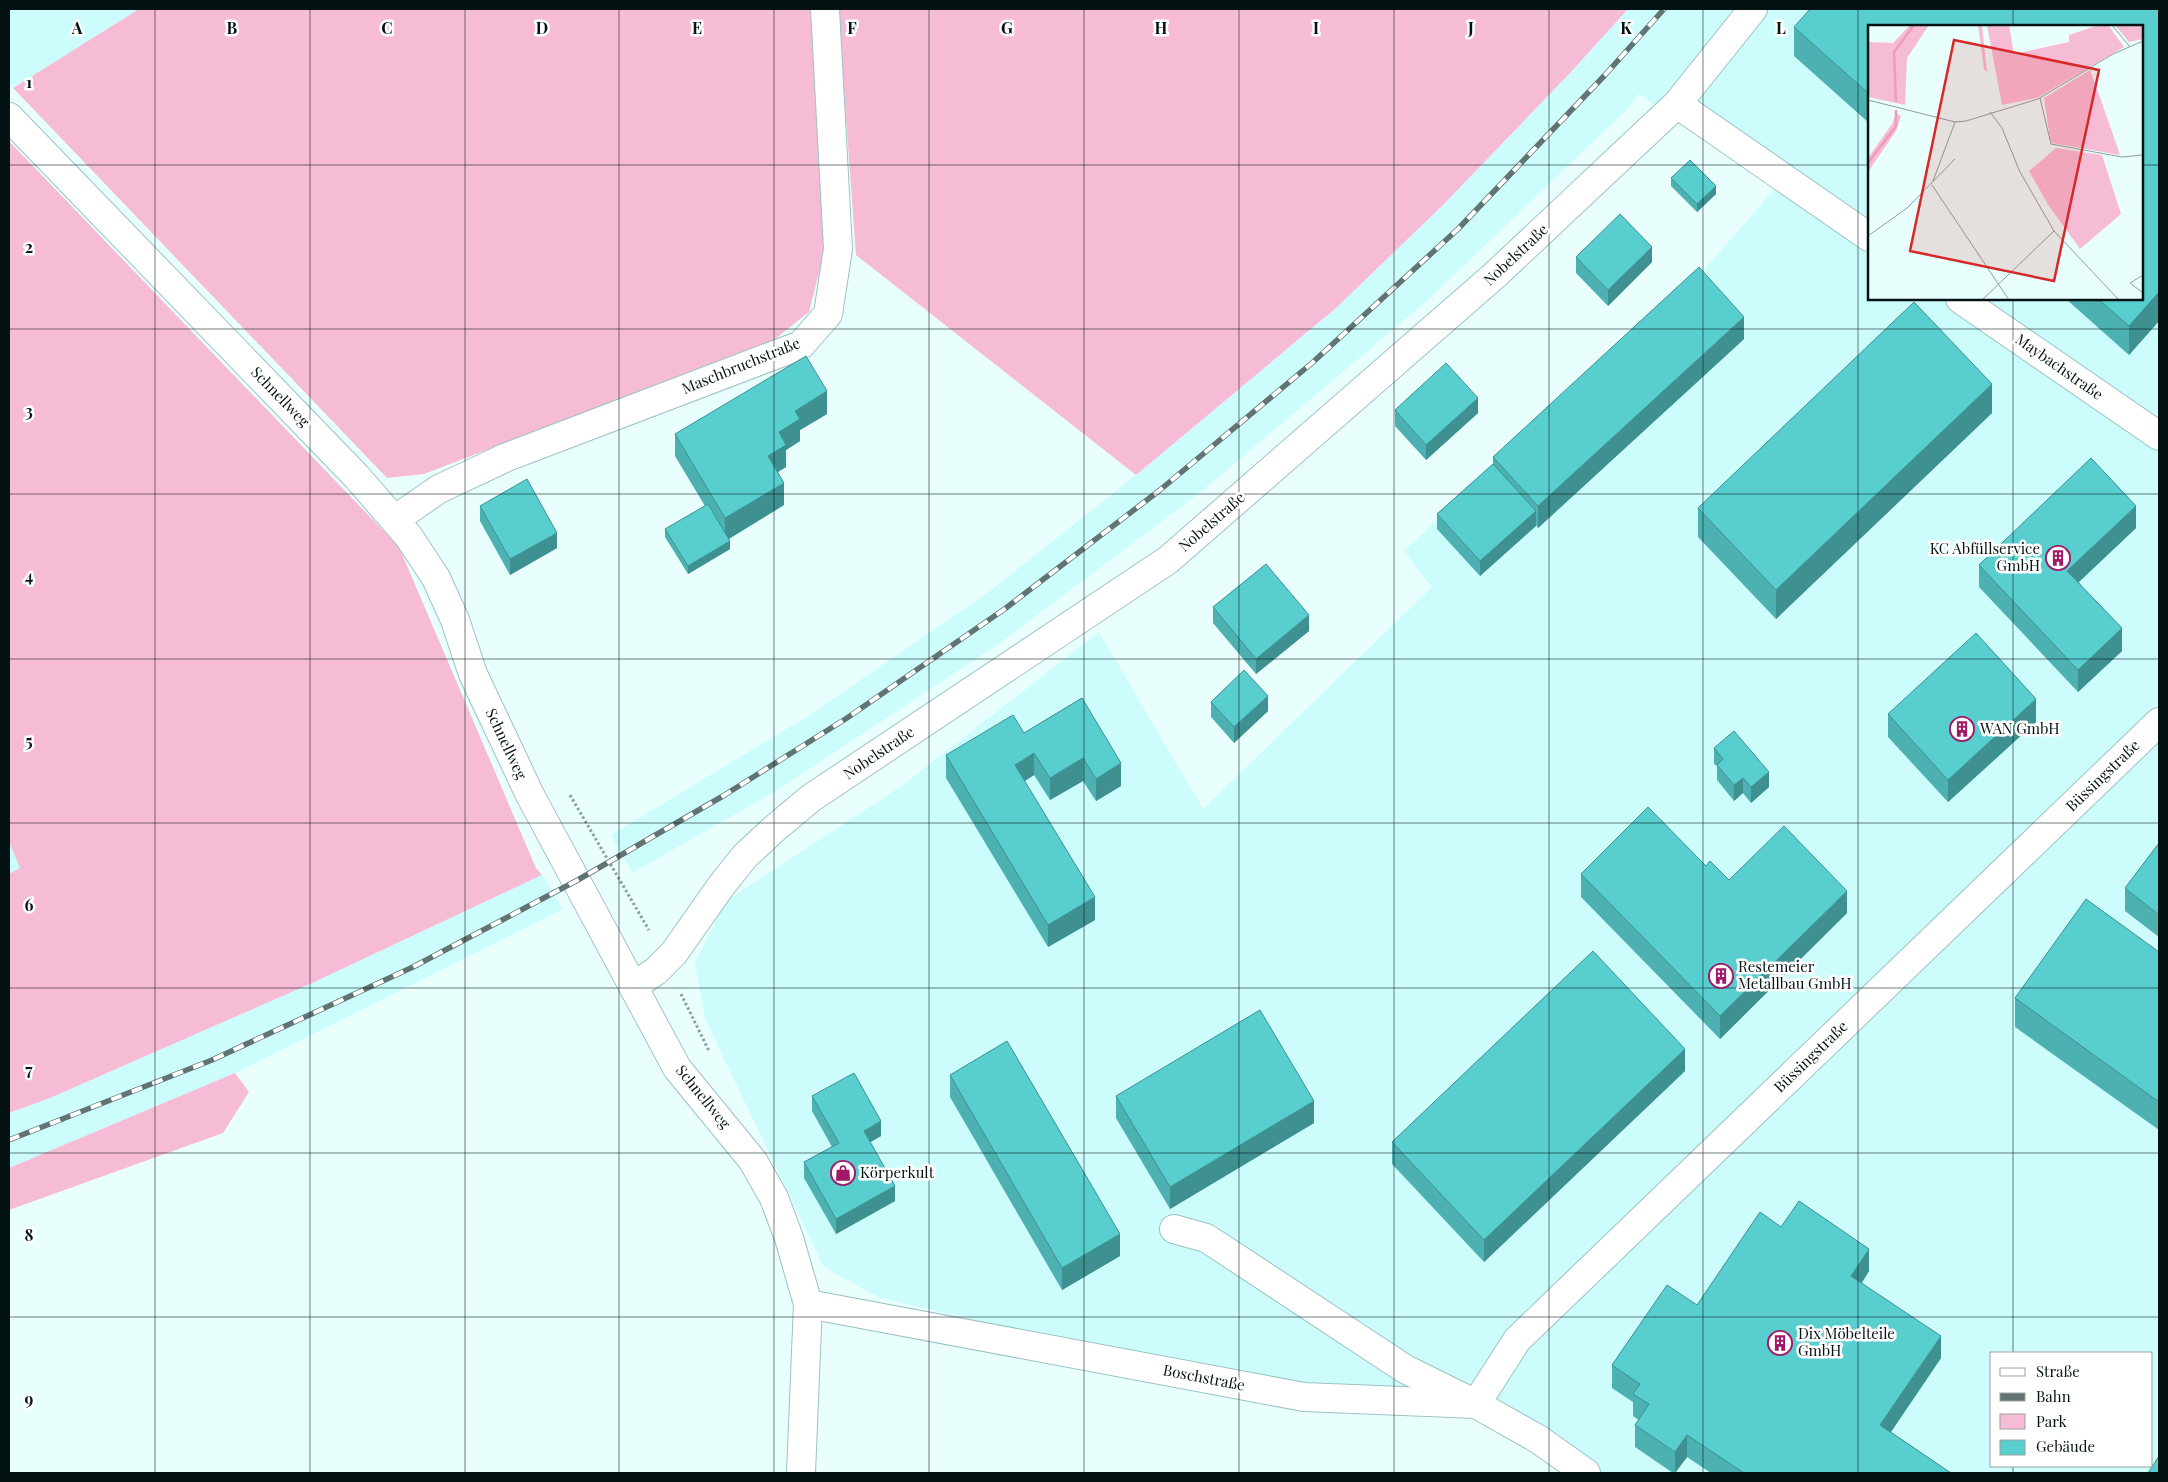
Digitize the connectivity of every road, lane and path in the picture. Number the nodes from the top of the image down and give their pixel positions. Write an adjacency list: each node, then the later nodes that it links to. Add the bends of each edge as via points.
1 (825, 9): 8 (street, Maschbruchstraße, via 838,249 828,314 801,345 508,457 439,489)
2 (1753, 9): 3 (street, Nobelstraße)
3 (1677, 104): 5 (street); 10 (street, Nobelstraße, via 1495,275 1168,560 811,798 774,829 727,878 674,953)
4 (9, 117): 8 (street, Schnellweg, via 357,477)
5 (1868, 236)
6 (1961, 300): 7 (street, Maybachstraße)
7 (2159, 436)
8 (394, 520): 10 (street, Schnellweg, via 436,578 455,620 473,674 504,741 558,849)
9 (2159, 722): 13 (street, Büssingstraße, via 1517,1340)
10 (634, 986): 12 (street, Schnellweg, via 678,1068 724,1122 762,1176 786,1230)
11 (1174, 1229): 13 (street, via 1213,1242 1405,1369)
12 (808, 1304): 13 (street, Boschstraße, via 1304,1397); 14 (street, Schnellweg)
13 (1476, 1404): 15 (street, Boschstraße, via 1538,1439)
14 (801, 1473)
15 (1586, 1473)

